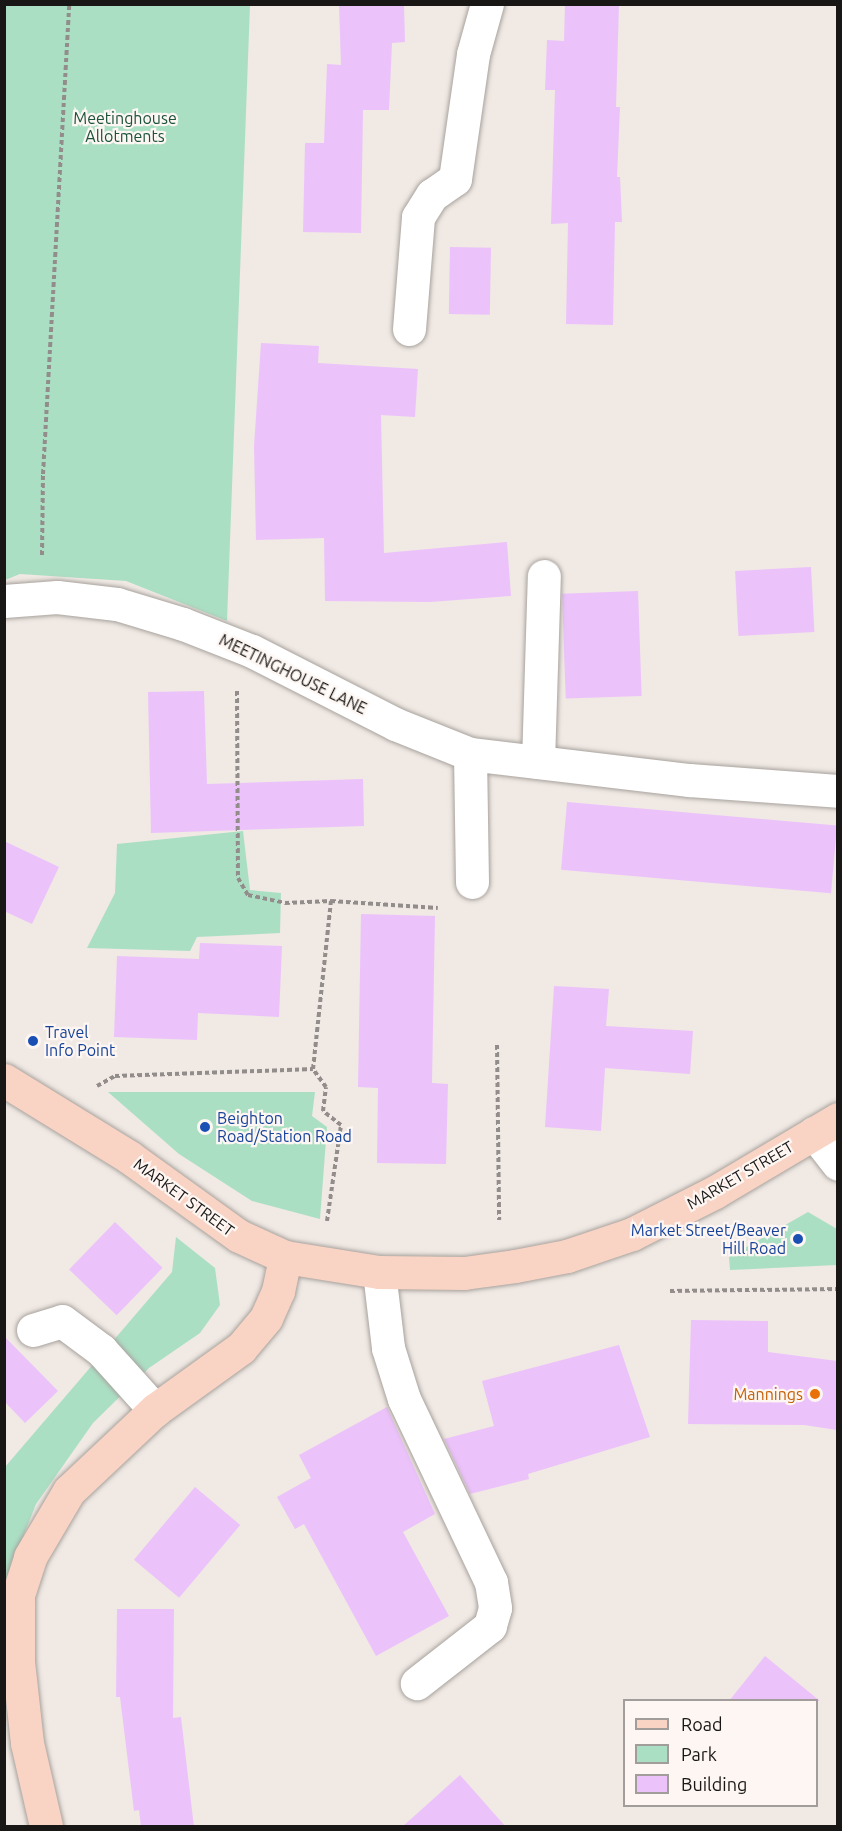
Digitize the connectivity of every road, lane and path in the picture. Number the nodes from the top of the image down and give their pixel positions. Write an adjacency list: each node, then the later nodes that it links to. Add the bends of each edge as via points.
1 (69, 4): 5 (path, via 43,474)
2 (486, 4): 3 (street, via 473,54 455,179 432,195 418,217)
3 (409, 329)
4 (544, 576): 9 (street)
5 (42, 598): 6 (street, MEETINGHOUSE LANE); 7 (street, MEETINGHOUSE LANE, via 117,604)
6 (4, 601)
7 (252, 651): 8 (street, MEETINGHOUSE LANE, via 395,724); 12 (path, via 237,690 238,878 248,895 285,903)
8 (470, 754): 9 (street, MEETINGHOUSE LANE); 11 (street)
9 (538, 762): 10 (street, MEETINGHOUSE LANE, via 737,785)
10 (837, 791)
11 (472, 882): 12 (path, via 447,909)
12 (331, 901): 14 (path)
13 (497, 1045): 19 (path)
14 (313, 1069): 16 (path, via 115,1076); 21 (path, via 326,1087 323,1111 341,1125)
15 (4, 1080): 16 (main road, MARKET STREET)
16 (55, 1109): 20 (main road, MARKET STREET, via 239,1236)
17 (826, 1126): 18 (street, MARKET STREET); 22 (main road, MARKET STREET, via 715,1192 632,1234 567,1256 464,1272)
18 (837, 1164)
19 (499, 1220)
20 (285, 1257): 21 (main road, MARKET STREET); 26 (main road, via 278,1291 266,1318 247,1340)
21 (320, 1264): 22 (main road, MARKET STREET)
22 (379, 1272): 28 (street, via 388,1348 404,1399 491,1582 495,1608 490,1626)
23 (837, 1289): 24 (path)
24 (670, 1291)
25 (33, 1330): 26 (street, via 62,1321 101,1350)
26 (155, 1410): 27 (main road, via 69,1491 50,1520 30,1557 18,1595)
27 (11, 1662): 29 (main road)
28 (417, 1683)
29 (46, 1827)

